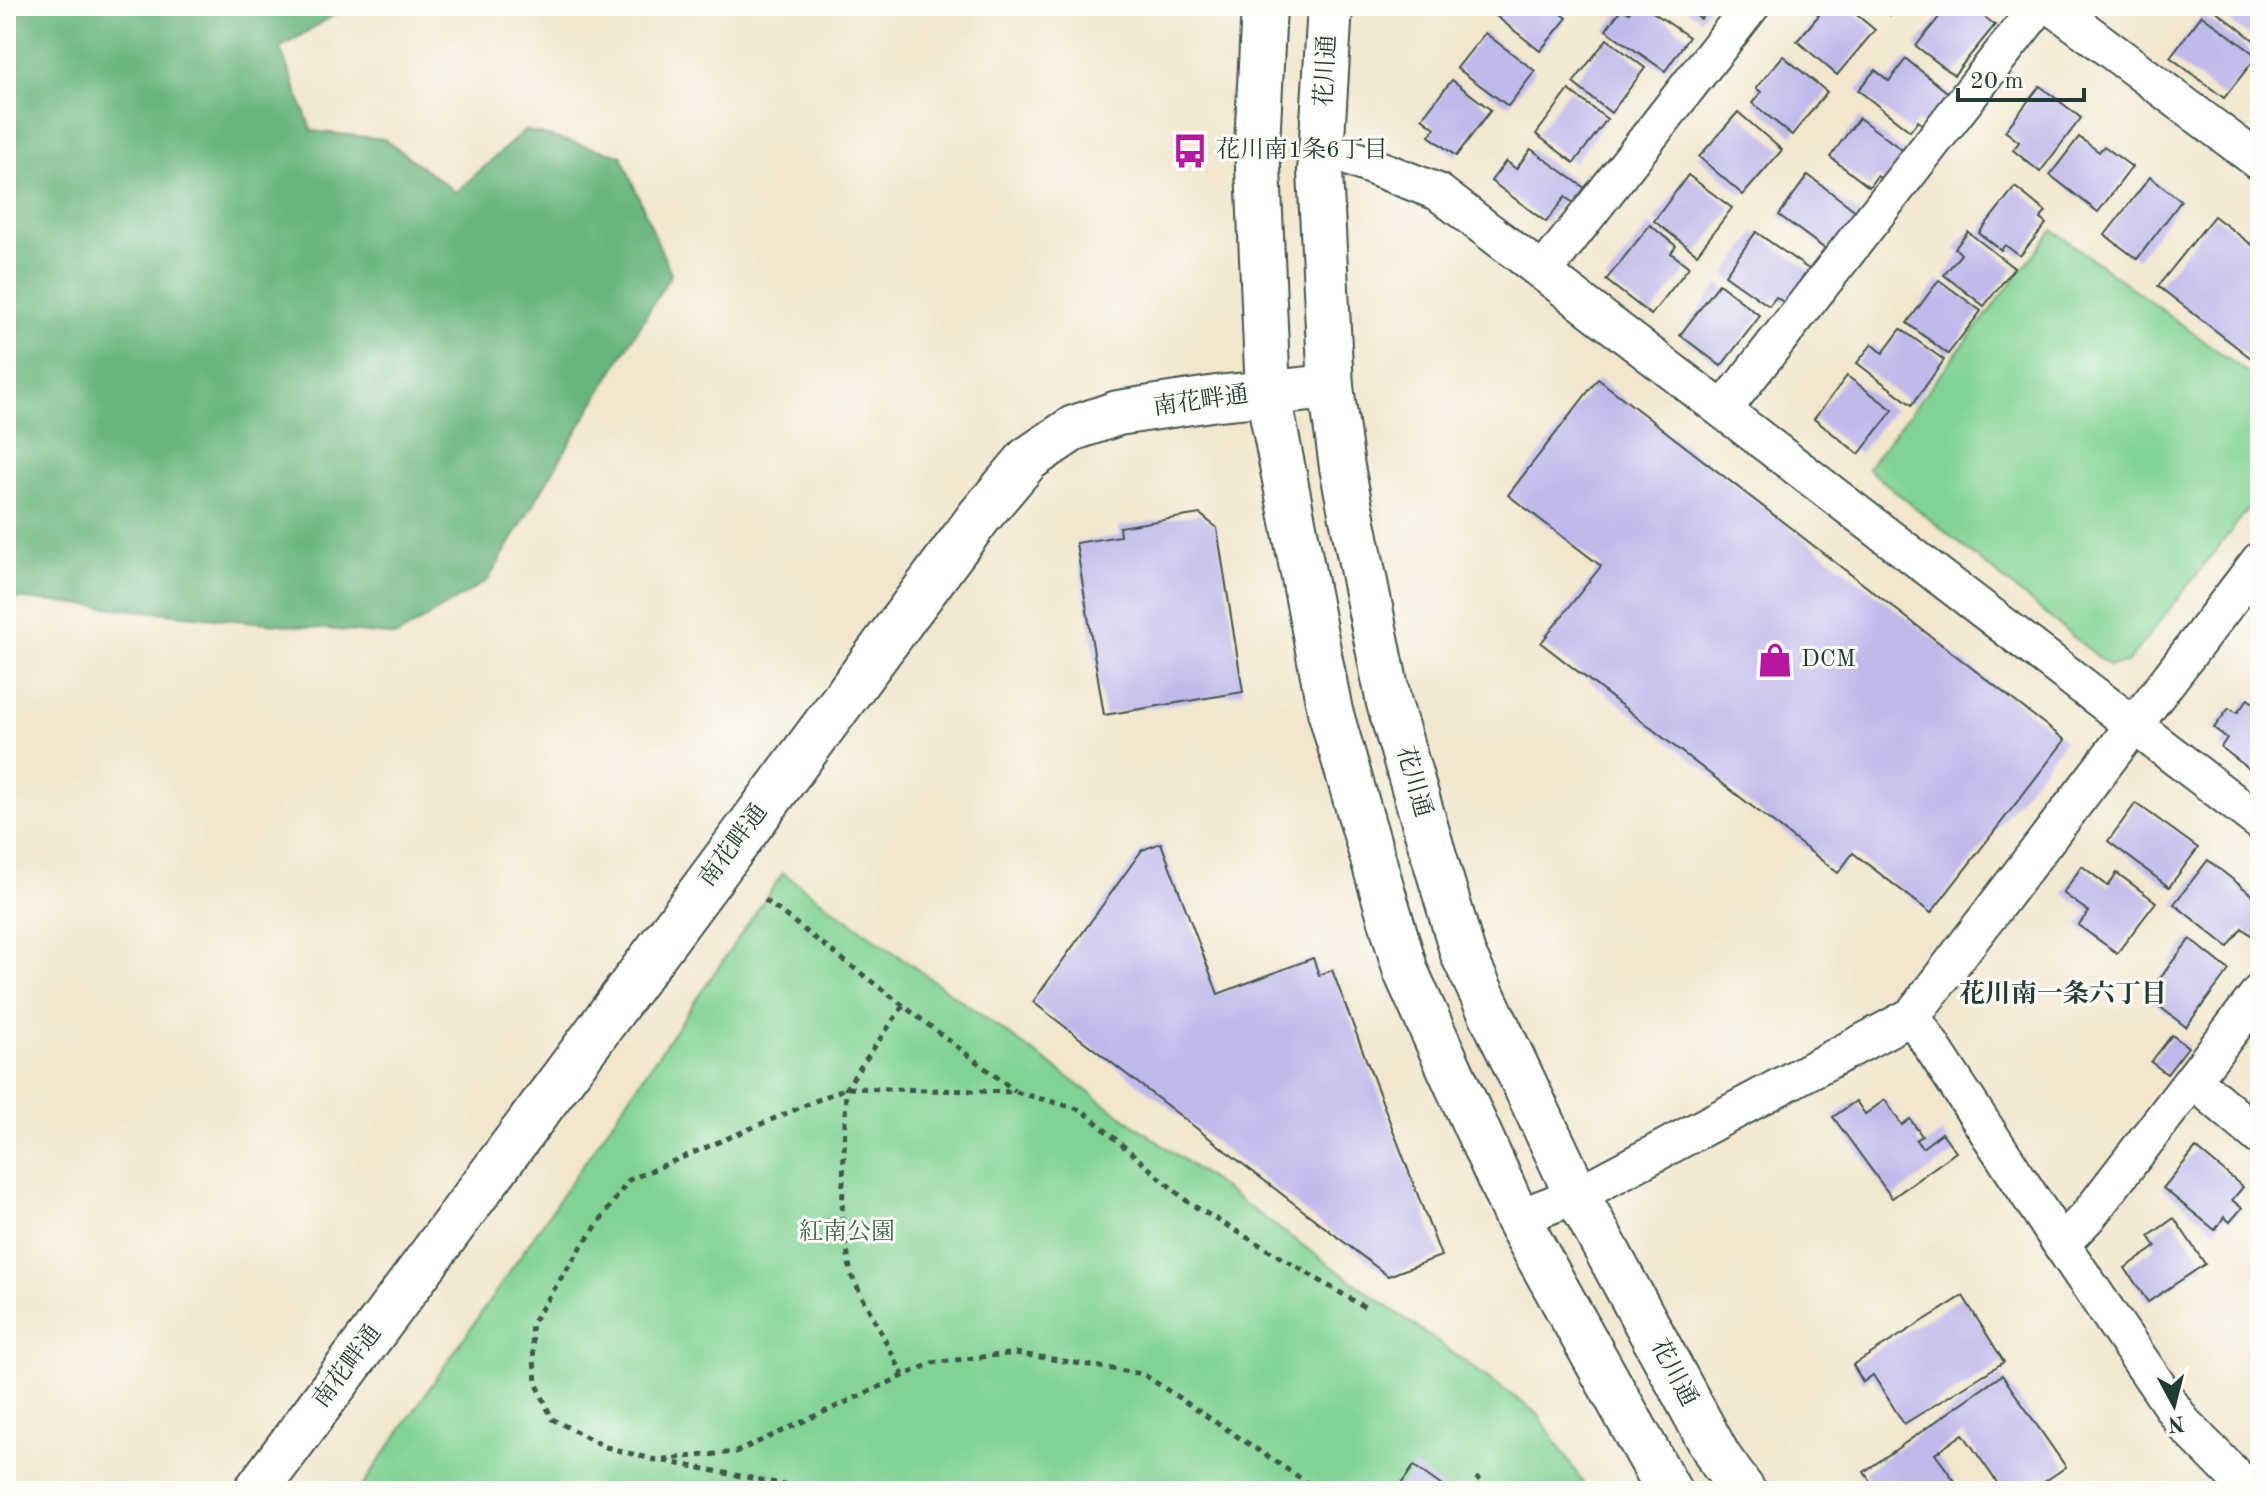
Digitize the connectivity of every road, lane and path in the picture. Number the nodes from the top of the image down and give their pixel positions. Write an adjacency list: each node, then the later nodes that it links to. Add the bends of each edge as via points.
1 (1264, 6): 10 (street, via 1257,145)
2 (1330, 6): 7 (street, 花川通)
3 (1751, 6): 8 (street)
4 (2039, 6): 11 (street)
5 (2052, 6): 6 (street)
6 (2254, 146)
7 (1322, 147): 8 (street, via 1438,192); 9 (street, 花川通)
8 (1543, 272): 11 (street)
9 (1331, 387): 10 (street, 南花畔通); 23 (street, 花川通, via 1389,703 1463,954)
10 (1268, 393): 24 (street, via 1330,711 1406,972); 30 (street, 南花畔通, via 1118,413 1074,428 1028,459 969,530)
11 (1723, 410): 13 (street)
12 (2260, 560): 13 (street)
13 (2134, 724): 14 (street); 18 (street)
14 (2260, 822)
15 (765, 900): 17 (path)
16 (2260, 992): 19 (street)
17 (903, 1006): 20 (path); 21 (path)
18 (1912, 1016): 23 (street); 25 (street)
19 (2193, 1080): 22 (street); 25 (street)
20 (846, 1088): 21 (path); 27 (path, via 842,1216 851,1275); 28 (path, via 629,1180 531,1325 536,1382 552,1419 606,1447)
21 (1016, 1092): 26 (path, via 1082,1110 1189,1203)
22 (2260, 1137)
23 (1577, 1195): 24 (street); 35 (street, 花川通, via 1719,1458)
24 (1517, 1218): 34 (street)
25 (2061, 1244): 36 (street, via 2183,1423)
26 (1366, 1308)
27 (903, 1375): 28 (path, via 736,1452); 32 (path, via 932,1363 1015,1353 1143,1374)
28 (655, 1460): 31 (path)
29 (1479, 1477): 33 (path)
30 (256, 1491)
31 (817, 1491)
32 (1320, 1491)
33 (1470, 1491)
34 (1669, 1491)
35 (1743, 1491)
36 (2250, 1491)

